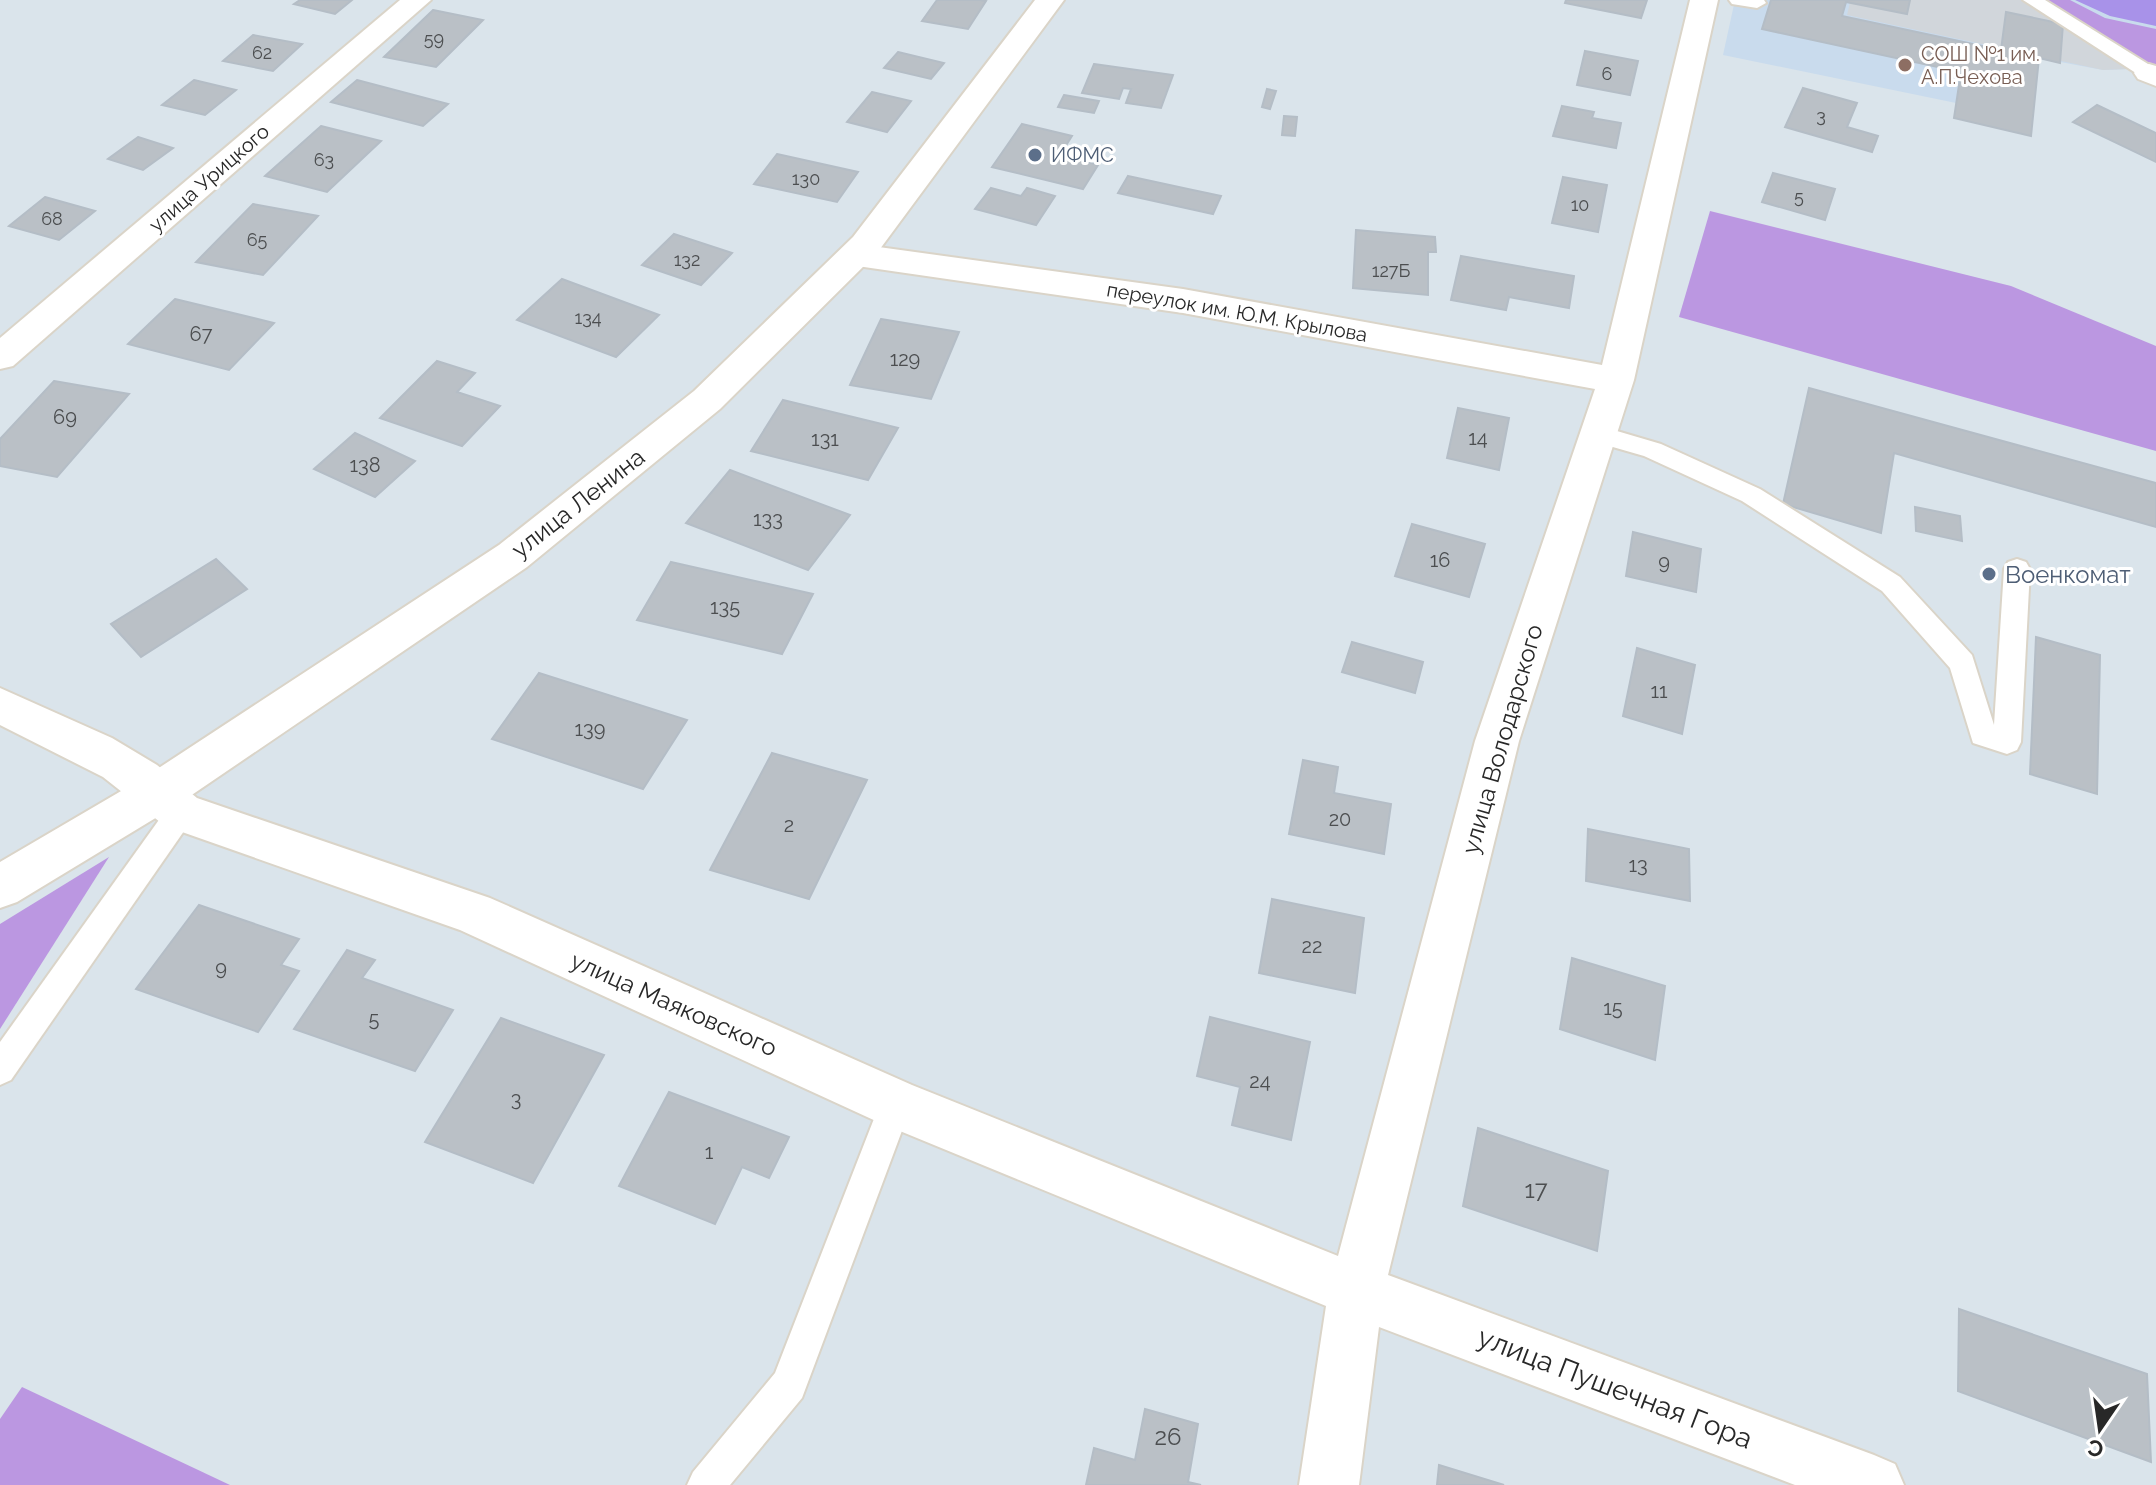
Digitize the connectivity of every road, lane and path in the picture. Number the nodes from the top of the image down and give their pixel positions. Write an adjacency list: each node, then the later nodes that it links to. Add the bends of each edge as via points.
1 (417, 0): 7 (street, улица Урицкого)
2 (1050, 0): 6 (street, улица Ленина)
3 (1704, 0): 8 (street, улица Володарского)
4 (2032, 0): 5 (lane)
5 (2152, 75)
6 (857, 255): 8 (street, переулок им. Ю.М. Крылова, via 1183,301); 12 (street, улица Ленина, via 707,400 513,556)
7 (0, 357)
8 (1616, 380): 9 (street, улица Володарского)
9 (1600, 435): 10 (lane, via 1652,450 1751,495 1891,584 1962,663 1983,735 2007,742); 16 (street, улица Володарского, via 1497,741)
10 (2017, 569)
11 (0, 706): 12 (street, улица Маяковского, via 96,749)
12 (171, 802): 13 (street, улица Ленина); 14 (lane); 15 (street, улица Маяковского, via 473,913)
13 (0, 887)
14 (0, 1069)
15 (896, 1104): 16 (street, улица Маяковского); 17 (lane, via 789,1385)
16 (1356, 1291): 18 (street, улица Володарского); 19 (street, улица Пушечная Гора)
17 (706, 1485)
18 (1329, 1485)
19 (1874, 1485)

